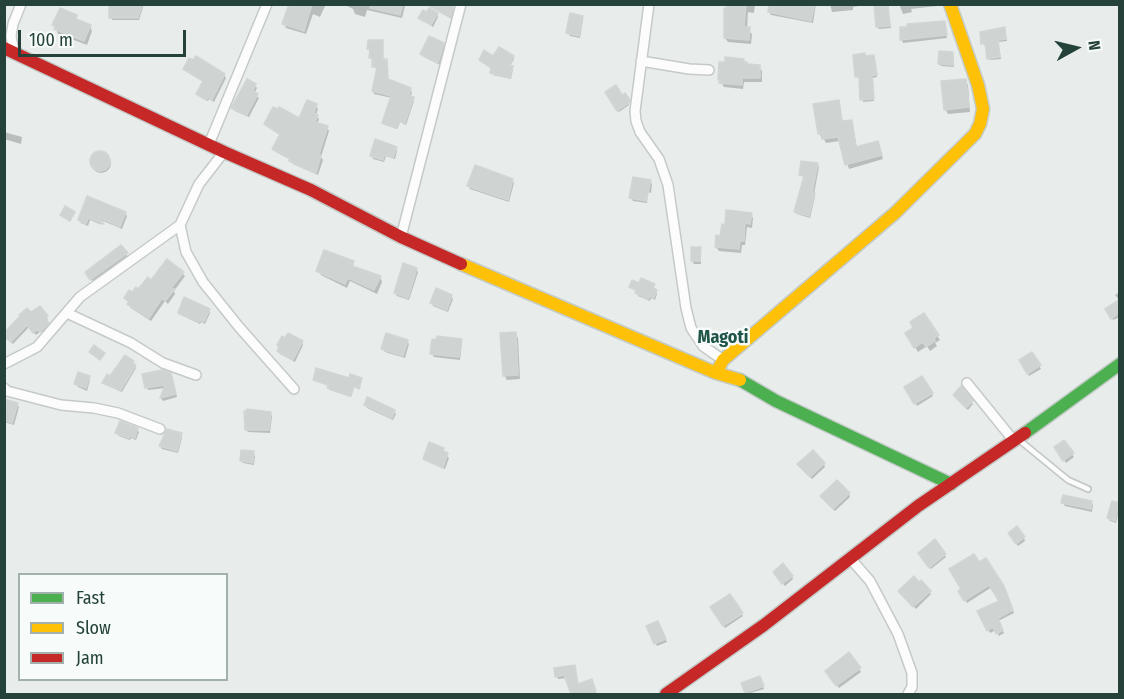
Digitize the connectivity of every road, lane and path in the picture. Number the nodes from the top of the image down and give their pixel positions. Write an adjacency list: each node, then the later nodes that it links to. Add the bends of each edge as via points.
1 (21, 4): 6 (street)
2 (267, 4): 9 (street)
3 (461, 4): 12 (street)
4 (649, 4): 7 (street)
5 (950, 4): 14 (street, via 983,109 975,134 895,213)
6 (9, 50): 9 (street)
7 (641, 61): 8 (street); 14 (street, via 636,121 659,159 668,185 688,320 703,346)
8 (709, 70)
9 (209, 144): 10 (street)
10 (224, 152): 11 (street, via 200,184); 12 (street, via 311,190)
11 (180, 225): 13 (street, via 80,297); 21 (street, via 186,252 202,282)
12 (401, 237): 17 (street)
13 (67, 313): 15 (street, via 37,347); 18 (street, via 163,363)
14 (723, 360): 17 (street)
15 (4, 364)
16 (1119, 364): 23 (street)
17 (716, 373): 24 (street, via 736,378)
18 (196, 375)
19 (967, 383): 23 (street)
20 (4, 388): 22 (street, via 60,405 118,413)
21 (294, 389)
22 (160, 429)
23 (1016, 440): 24 (street); 25 (lane, via 1068,480)
24 (951, 484): 26 (street)
25 (1088, 489)
26 (850, 558): 27 (street); 28 (street, via 870,581 898,634 912,673)
27 (666, 694)
28 (908, 694)

